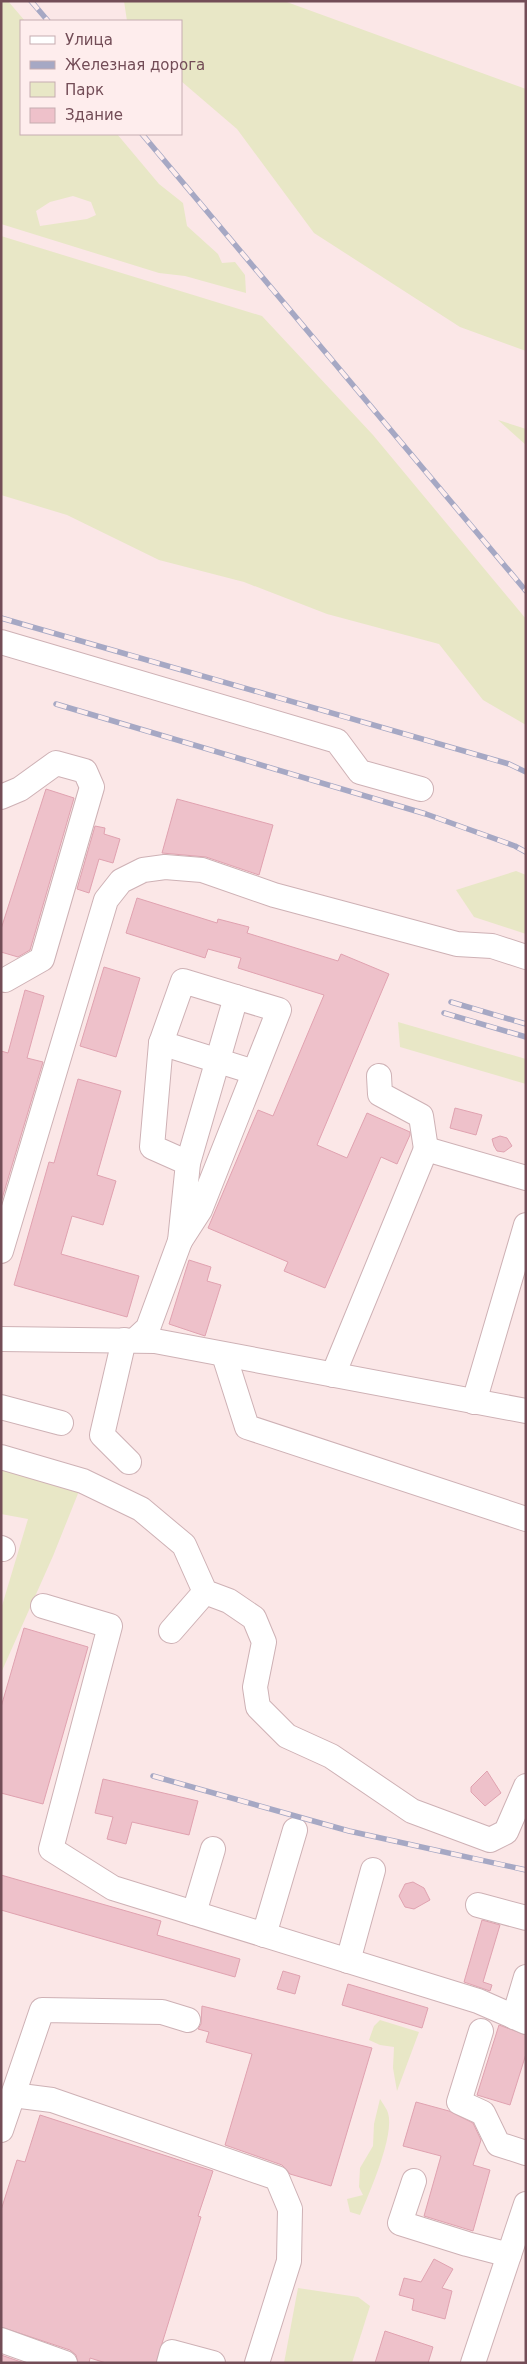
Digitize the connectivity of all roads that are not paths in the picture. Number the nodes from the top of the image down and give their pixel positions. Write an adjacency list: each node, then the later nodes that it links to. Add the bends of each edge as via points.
1 (1, 642): 2 (street, via 337,741 360,772)
2 (421, 790)
3 (1, 797): 5 (street, via 20,789 56,763 85,771 92,787 42,959)
4 (526, 957): 16 (street, via 492,946 447,942 274,896 202,870 165,867 143,870 120,881 106,900)
5 (2, 981)
6 (236, 997): 7 (street, via 183,981); 8 (street); 9 (street, via 278,1010)
7 (161, 1042): 8 (street); 12 (street, via 152,1147)
8 (218, 1060): 9 (street); 12 (street)
9 (254, 1072): 15 (street, via 200,1210)
10 (379, 1076): 11 (street, via 380,1094 421,1116)
11 (426, 1149): 13 (street); 20 (street)
12 (188, 1163): 15 (street)
13 (526, 1178)
14 (526, 1225): 21 (street)
15 (180, 1241): 18 (street, via 148,1328)
16 (1, 1251)
17 (1, 1339): 18 (street)
18 (129, 1340): 19 (street); 26 (street, via 102,1435)
19 (224, 1354): 20 (street); 27 (street, via 247,1427)
20 (332, 1375): 21 (street)
21 (474, 1402): 23 (street)
22 (1, 1407): 24 (street)
23 (526, 1411)
24 (61, 1423)
25 (1, 1457): 28 (street, via 83,1481 141,1509 184,1545)
26 (129, 1462)
27 (526, 1519)
28 (205, 1592): 30 (street); 31 (street, via 229,1601 254,1618 264,1642 255,1687 258,1707 287,1736 331,1756 412,1811 490,1840 506,1832)
29 (43, 1606): 36 (street, via 110,1626 51,1849 113,1888)
30 (170, 1630)
31 (526, 1786)
32 (295, 1830): 38 (street)
33 (213, 1849): 36 (street)
34 (373, 1870): 39 (street)
35 (478, 1905): 37 (street)
36 (194, 1913): 38 (street)
37 (526, 1918)
38 (264, 1935): 39 (street)
39 (348, 1961): 41 (street, via 478,2002)
40 (526, 1977): 41 (street)
41 (520, 2019)
42 (188, 2020): 44 (street, via 162,2012 42,2010)
43 (481, 2031): 46 (street, via 459,2102 483,2112 498,2144)
44 (13, 2095): 45 (street); 54 (street, via 52,2100 277,2178 290,2209 289,2260)
45 (1, 2130)
46 (526, 2154)
47 (414, 2181): 49 (street, via 400,2223)
48 (526, 2204): 49 (street)
49 (509, 2254): 55 (street)
50 (1, 2340): 51 (street)
51 (65, 2363)
52 (169, 2363): 53 (street, via 172,2352)
53 (213, 2363)
54 (257, 2363)
55 (473, 2363)

